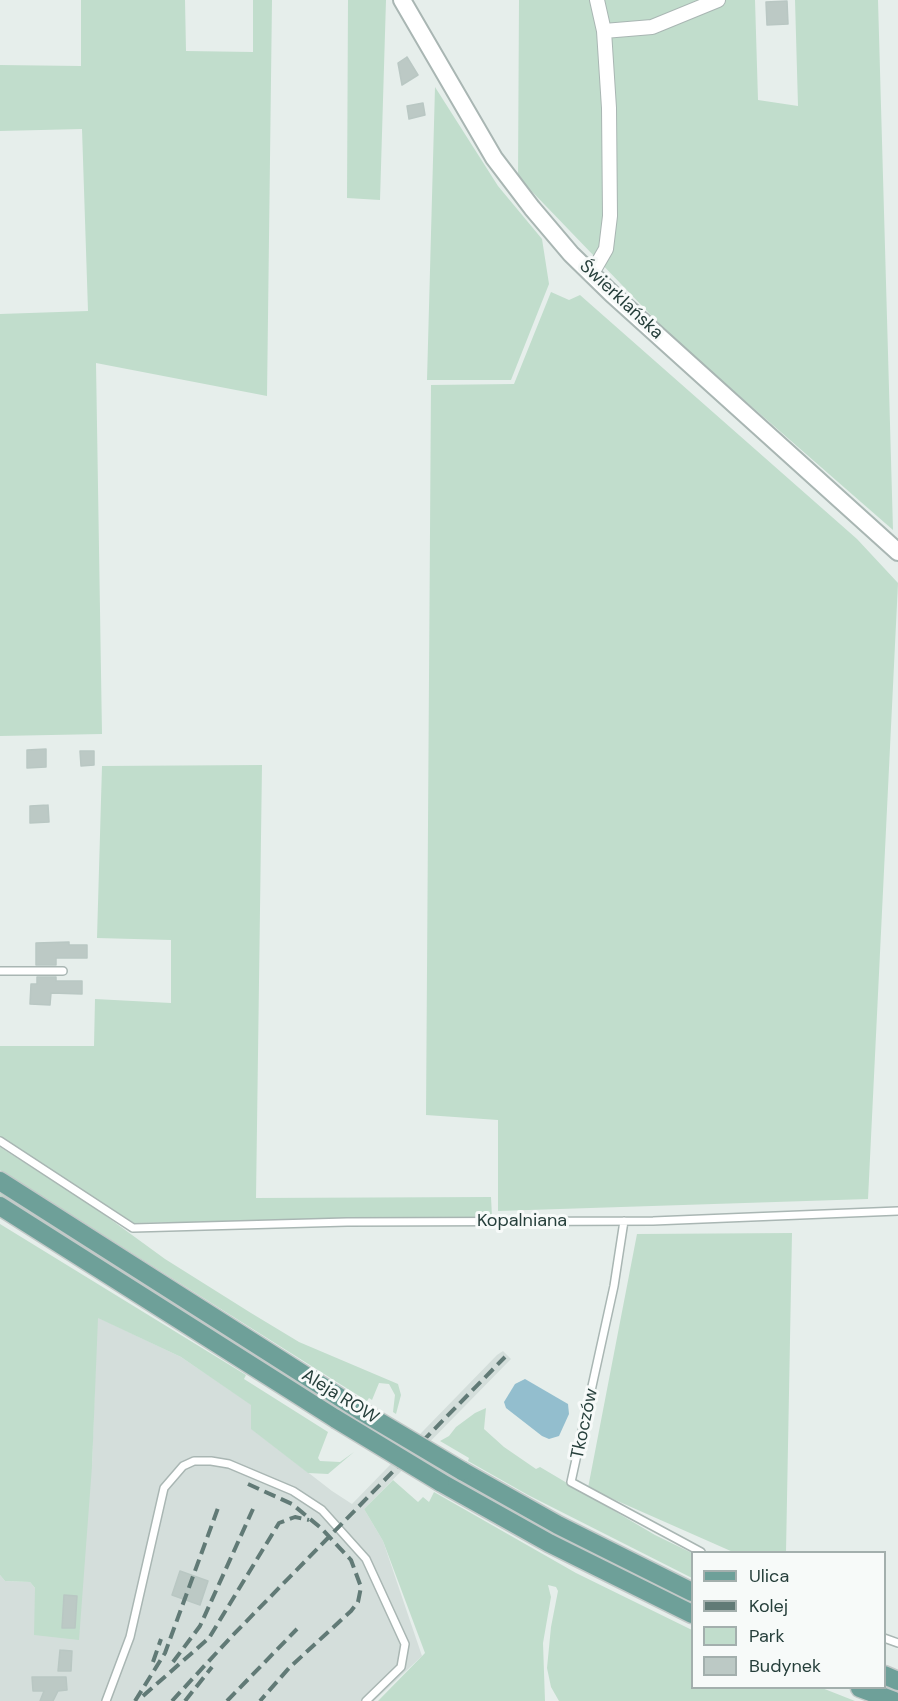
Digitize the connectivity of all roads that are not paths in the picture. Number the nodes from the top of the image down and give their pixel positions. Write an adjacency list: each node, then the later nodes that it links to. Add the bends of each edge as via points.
1 (402, 0): 5 (street, Świerklańska, via 494,158)
2 (597, 0): 4 (street)
3 (718, 0): 4 (street, via 657,25)
4 (604, 31): 5 (street, via 609,108 609,230 606,249)
5 (591, 275): 6 (street, Świerklańska)
6 (898, 552)
7 (0, 971): 8 (lane)
8 (63, 971)
9 (0, 1141): 13 (lane, Kopalniana, via 133,1228)
10 (0, 1181): 15 (main road, Aleja ROW, bridge, via 462,1472)
11 (0, 1206): 16 (main road, Aleja ROW, bridge, via 440,1482 559,1548)
12 (898, 1211): 13 (lane, Kopalniana)
13 (624, 1221): 14 (lane, Tkoczów, via 571,1482)
14 (699, 1551)
15 (691, 1591)
16 (691, 1613)
17 (863, 1689): 20 (main road)
18 (106, 1701): 19 (lane, via 130,1637 164,1488 183,1466 211,1461 265,1477 293,1491 322,1510 366,1558 405,1644 401,1667)
19 (366, 1701)
20 (894, 1701)

